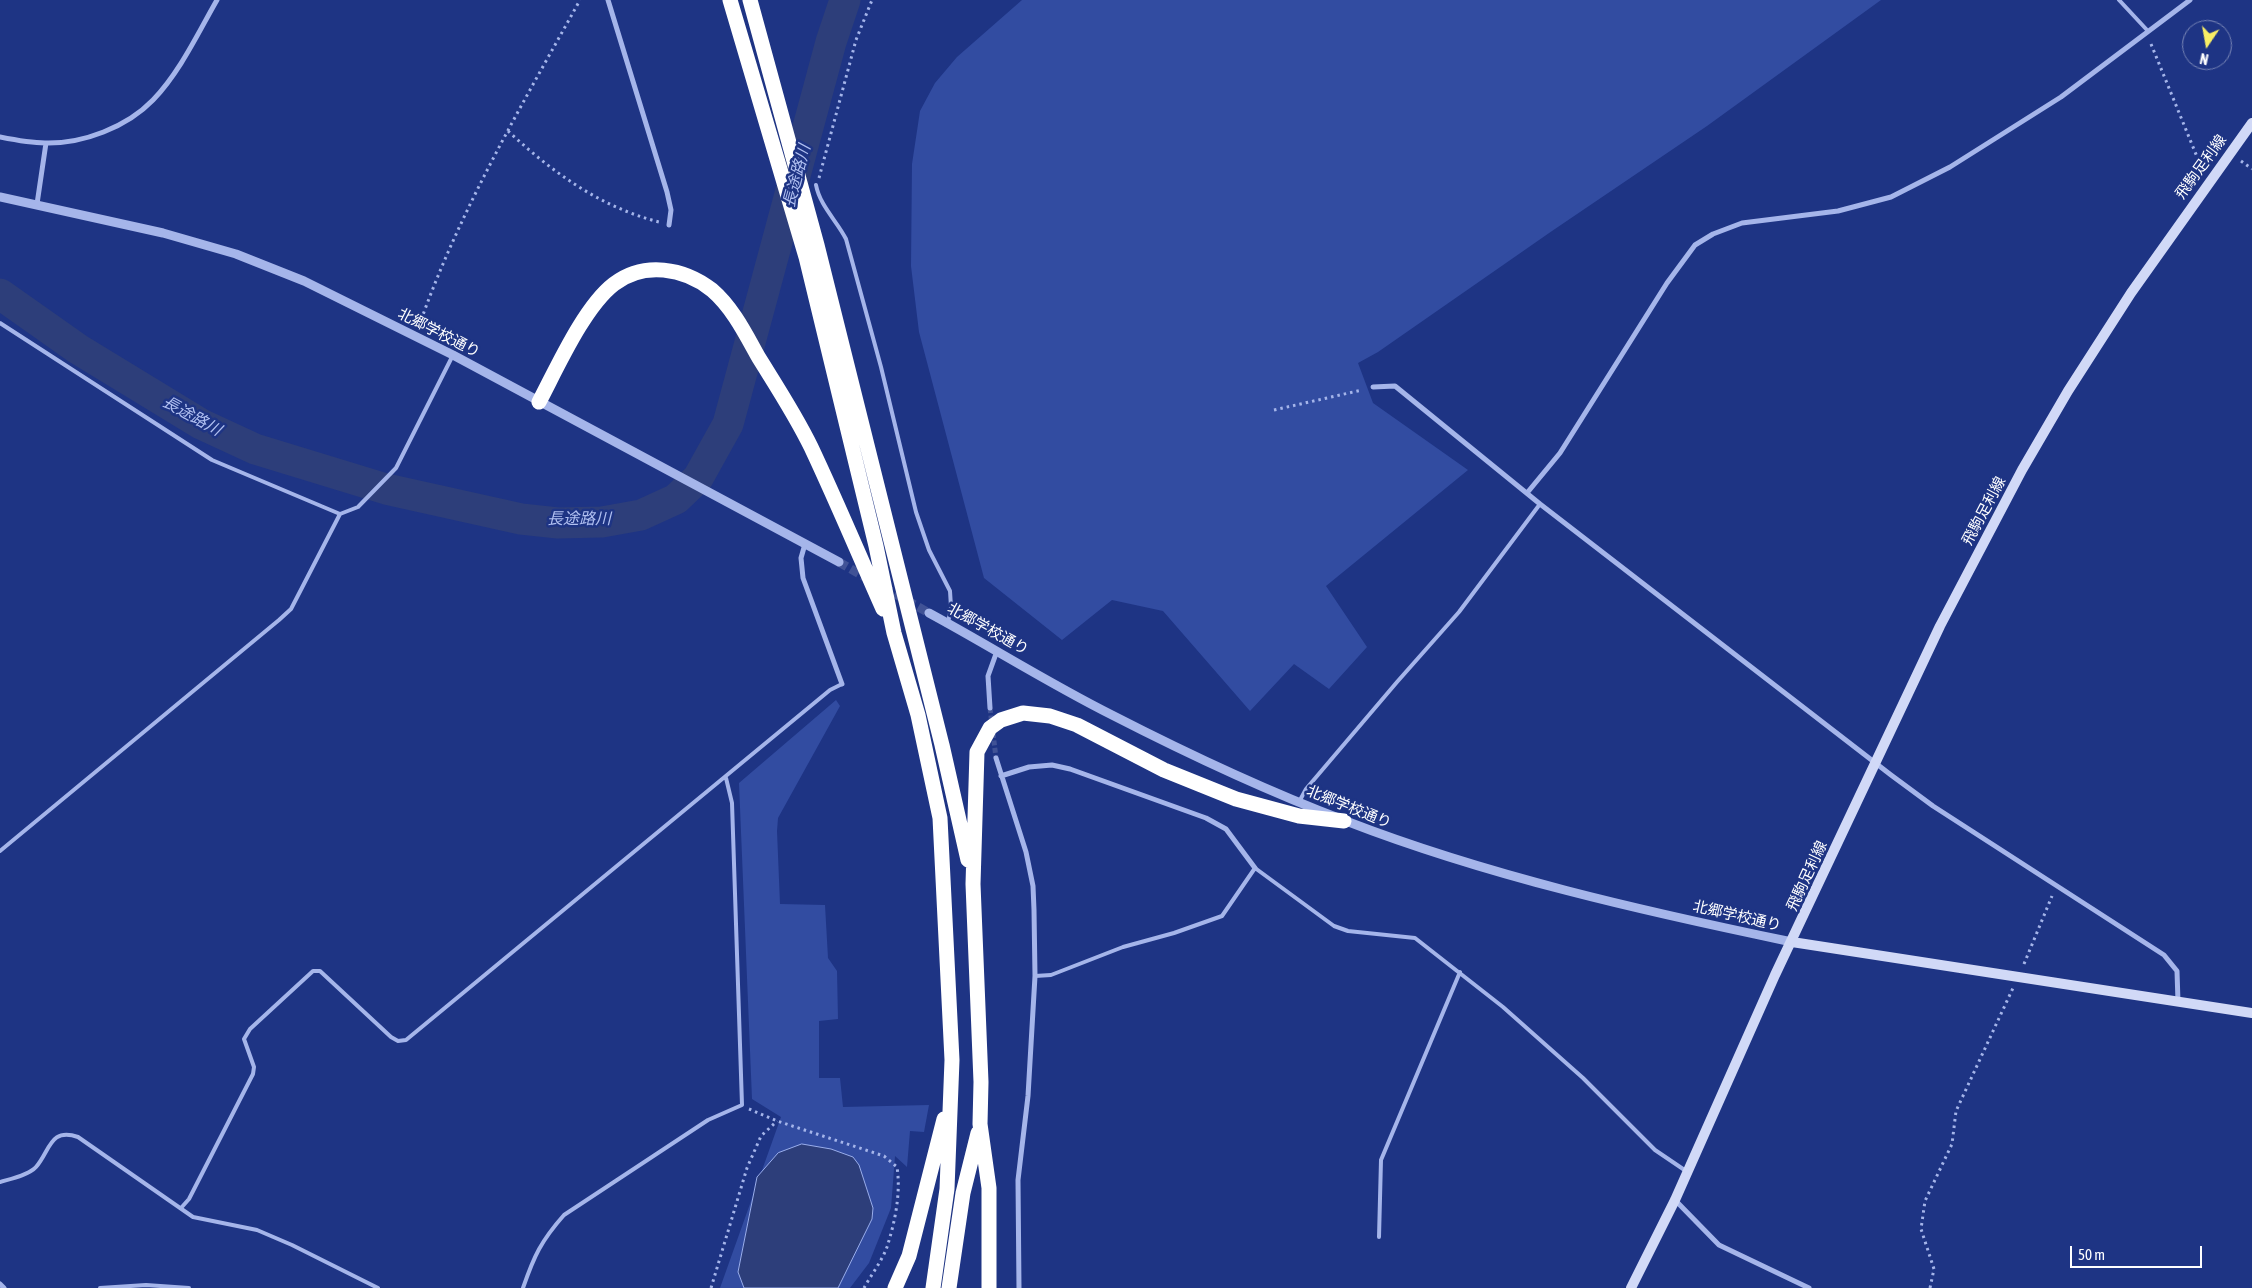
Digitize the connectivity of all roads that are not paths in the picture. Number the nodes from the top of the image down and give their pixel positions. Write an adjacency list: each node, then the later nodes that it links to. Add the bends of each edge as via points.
1 (217, 0): 10 (street, via 176,70 153,100 130,118 99,133)
2 (608, 0): 14 (street, via 667,192 671,210)
3 (730, 0): 26 (highway, via 806,257)
4 (750, 0): 38 (highway, via 817,245 957,806)
5 (2120, 0): 7 (lane)
6 (2190, 0): 7 (street)
7 (2147, 30): 19 (street, via 2061,96 1950,168 1891,197 1838,211 1742,223 1713,234 1695,246 1667,283 1560,453)
8 (2252, 122): 31 (main road, 飛駒足利線, via 2131,293 2063,399 1940,626)
9 (0, 137): 10 (street)
10 (46, 143): 13 (street)
11 (816, 186): 25 (lane, via 818,196 846,240 916,512 929,550 950,591)
12 (0, 198): 13 (street, 北郷学校通り)
13 (37, 204): 16 (street, 北郷学校通り, via 163,233 259,262)
14 (669, 225)
15 (0, 324): 21 (lane, via 212,460)
16 (453, 355): 18 (street, 北郷学校通り); 21 (lane, via 396,468 358,507)
17 (1373, 387): 19 (street, via 1394,386)
18 (540, 402): 22 (street, 北郷学校通り); 26 (highway, via 586,316 614,284 626,277 653,270 668,270 684,274 713,292 739,324 810,446)
19 (1527, 492): 20 (street)
20 (1540, 504): 31 (street); 34 (lane, via 1459,612 1390,689 1306,789)
21 (340, 514): 36 (lane, via 291,609 280,620)
22 (805, 544): 23 (street, 北郷学校通り); 28 (street, via 803,578)
23 (839, 562)
24 (929, 612): 25 (street, 北郷学校通り)
25 (948, 623): 27 (street, 北郷学校通り)
26 (894, 634): 44 (highway, via 918,715 940,818 949,972)
27 (997, 650): 29 (street, via 988,676); 34 (street, 北郷学校通り, via 1111,714)
28 (842, 684): 33 (lane, via 830,690)
29 (990, 708)
30 (996, 758): 32 (street)
31 (1876, 764): 39 (main road, 飛駒足利線); 42 (street, via 1933,806 2164,955 2177,971)
32 (1001, 776): 37 (street, via 1040,765 1070,769 1206,818 1226,829); 41 (street, via 1026,852 1033,886)
33 (726, 778): 49 (lane, via 406,1040 398,1041 392,1037 320,971 313,971 244,1039 254,1067 253,1074 189,1199); 56 (lane, via 732,803 742,1105 708,1120 564,1215 545,1236)
34 (1299, 802): 35 (street, 北郷学校通り)
35 (1344, 821): 38 (highway, via 1300,816 1236,799 1164,770 1077,726 1050,716 1023,713 1001,720 990,728 977,752); 39 (street, 北郷学校通り, via 1405,843 1518,876)
36 (0, 851)
37 (1255, 868): 40 (lane, via 1334,926 1348,931 1415,938); 41 (lane, via 1222,916 1050,974)
38 (973, 884): 45 (highway)
39 (1792, 942): 42 (main road); 46 (main road, 飛駒足利線)
40 (1460, 972): 46 (lane, via 1504,1006 1583,1078 1655,1150); 50 (lane, via 1381,1160)
41 (1035, 976): 61 (street, via 1028,1096 1018,1180)
42 (2178, 1002): 43 (main road)
43 (2252, 1013)
44 (951, 1097): 57 (highway, via 909,1256); 58 (highway, via 947,1189)
45 (980, 1124): 59 (highway, via 963,1193); 60 (highway, via 989,1188)
46 (1688, 1172): 48 (main road, 飛駒足利線)
47 (0, 1182): 49 (lane, via 35,1169 54,1139 61,1134 69,1134)
48 (1675, 1200): 62 (main road, 飛駒足利線); 63 (street, via 1719,1245)
49 (181, 1208): 55 (lane, via 193,1217 257,1230)
50 (1379, 1237)
51 (0, 1284): 52 (street)
52 (4, 1288)
53 (100, 1288): 54 (lane, via 146,1285)
54 (189, 1288)
55 (378, 1288)
56 (523, 1288)
57 (895, 1288)
58 (933, 1288)
59 (949, 1288)
60 (989, 1288)
61 (1020, 1288)
62 (1632, 1288)
63 (1809, 1288)

